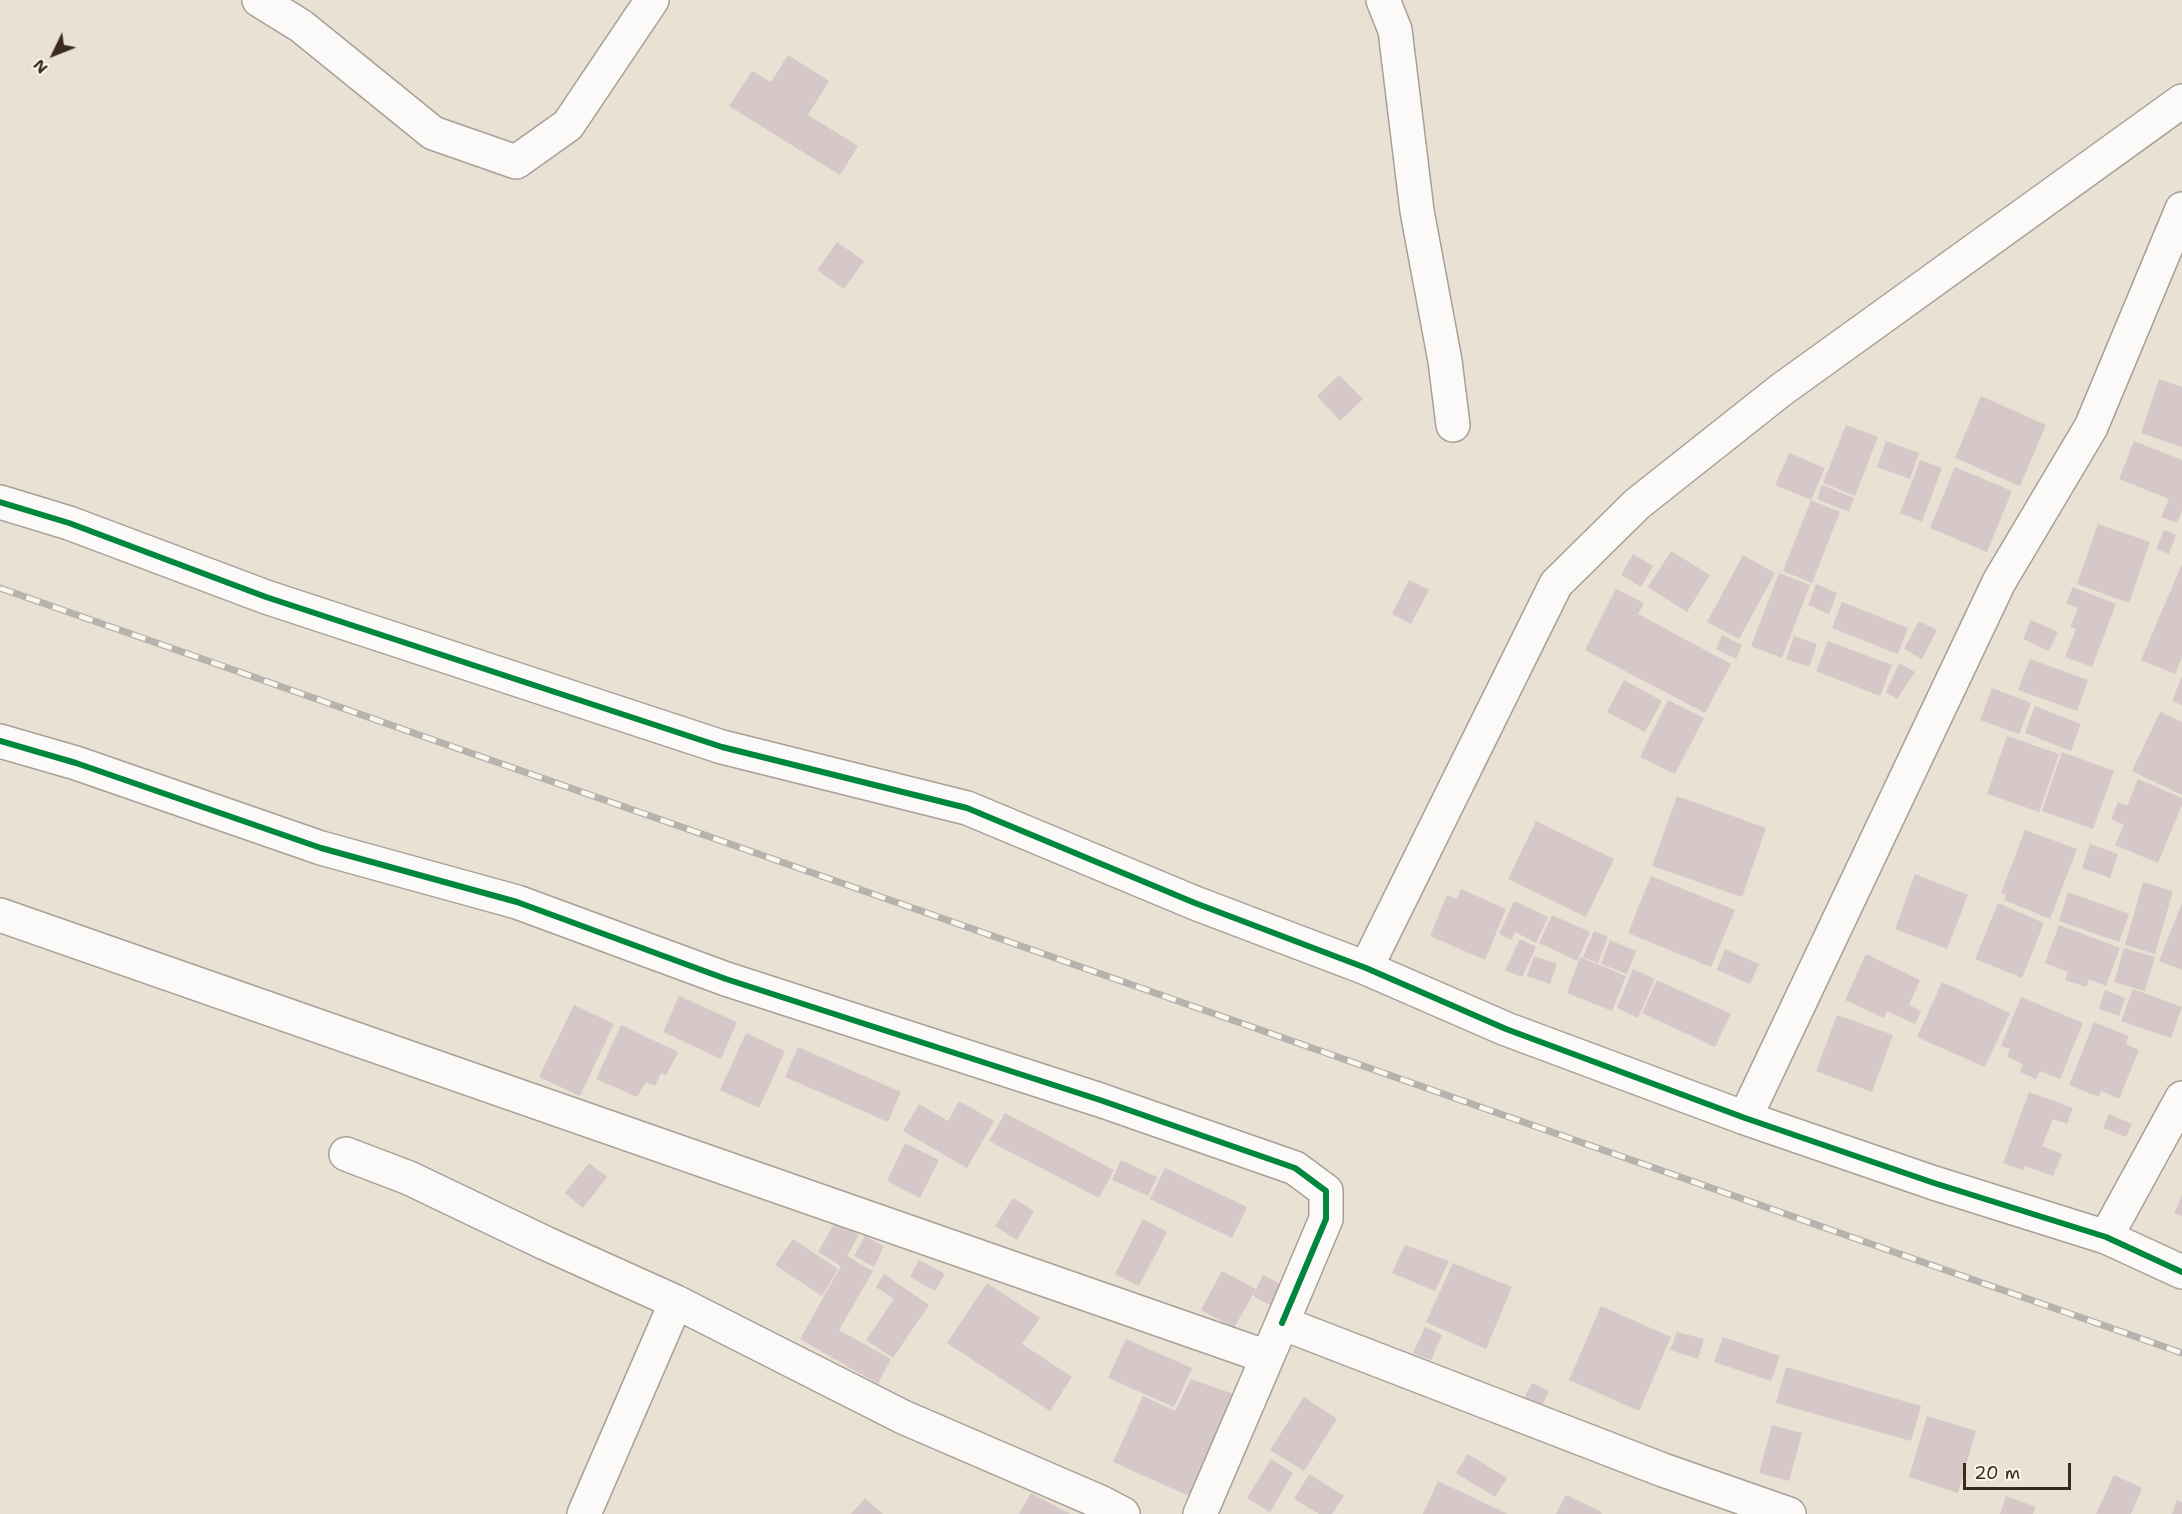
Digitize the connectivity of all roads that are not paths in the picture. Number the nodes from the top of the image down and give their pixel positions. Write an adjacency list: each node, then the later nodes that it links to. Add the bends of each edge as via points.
1 (259, 0): 2 (street, via 302,26 433,133 516,162 568,125)
2 (652, 0)
3 (1383, 0): 6 (street, via 1395,30 1417,211)
4 (2182, 101): 10 (street, via 1781,390 1637,504 1556,584)
5 (2182, 209): 12 (street, via 2091,427 1999,582)
6 (1453, 425)
7 (0, 502): 10 (street, via 69,523 266,597 722,747 967,808 1195,903)
8 (0, 741): 17 (street, via 76,763 321,848 517,902 726,979 1100,1100 1295,1168 1326,1191 1326,1219)
9 (0, 915): 18 (street)
10 (1366, 968): 12 (street, via 1506,1029)
11 (2182, 1098): 14 (street)
12 (1745, 1118): 14 (street)
13 (346, 1154): 16 (street, via 409,1178)
14 (2106, 1237): 15 (street)
15 (2182, 1272)
16 (676, 1302): 19 (street); 20 (street, via 903,1417)
17 (1282, 1323): 18 (street); 22 (street, via 1663,1470)
18 (1267, 1357): 21 (street)
19 (584, 1514)
20 (1124, 1514)
21 (1200, 1514)
22 (1789, 1514)

